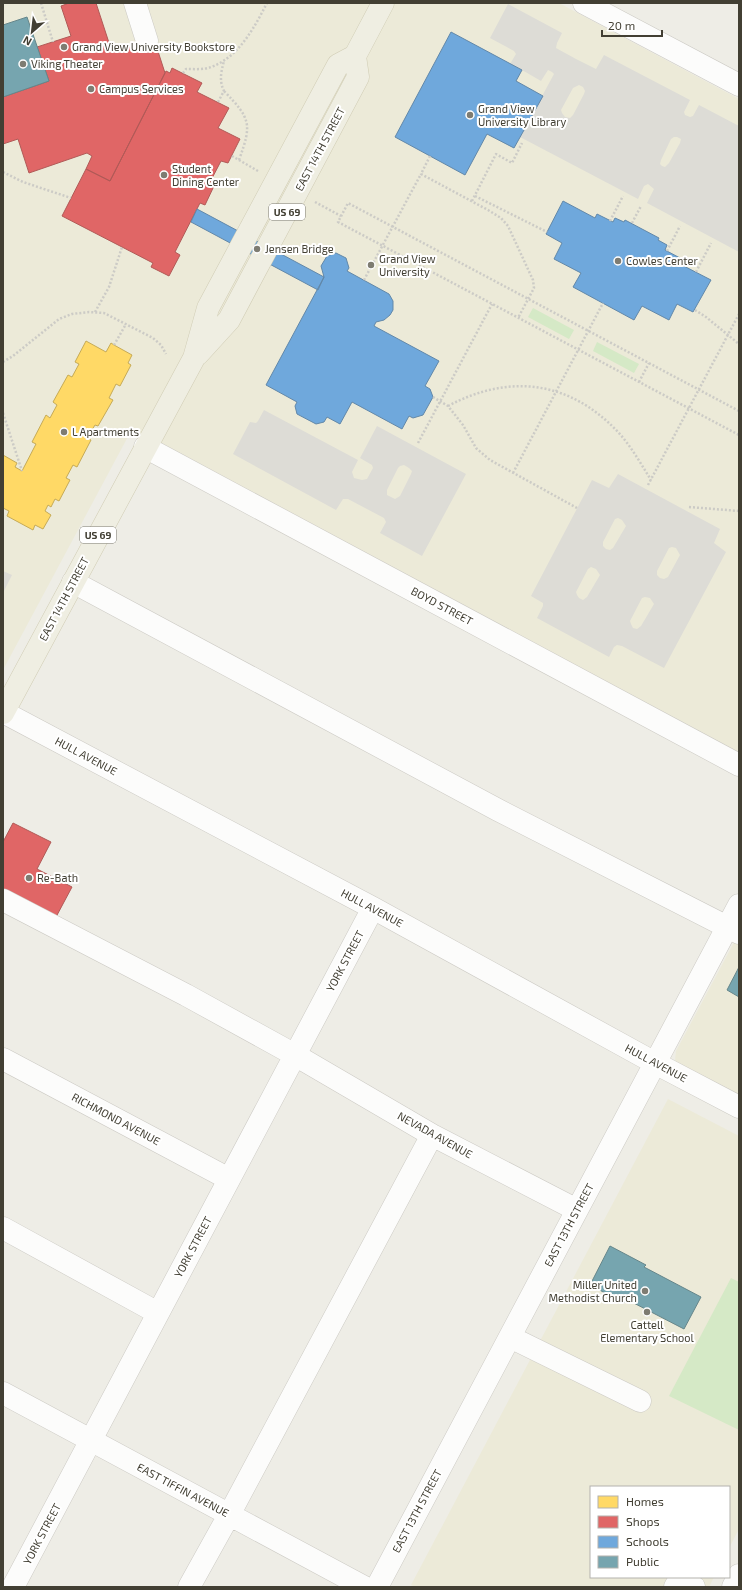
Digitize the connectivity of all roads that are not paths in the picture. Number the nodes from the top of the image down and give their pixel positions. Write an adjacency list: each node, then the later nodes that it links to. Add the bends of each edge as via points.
1 (135, 3): 4 (street)
2 (383, 3): 6 (main road, EAST 14TH STREET / US 69, via 355,56 338,65 208,308 194,358)
3 (584, 3): 5 (street)
4 (147, 41)
5 (739, 84)
6 (145, 447): 7 (main road, EAST 14TH STREET / US 69); 9 (street, BOYD STREET)
7 (73, 582): 8 (main road, EAST 14TH STREET / US 69); 13 (street, via 498,810)
8 (3, 712): 12 (street, HULL AVENUE)
9 (739, 765)
10 (3, 900): 14 (street, NEVADA AVENUE)
11 (739, 906): 13 (street, EAST 13TH STREET)
12 (373, 908): 14 (street, YORK STREET); 16 (street, HULL AVENUE)
13 (733, 930): 16 (street, EAST 13TH STREET)
14 (295, 1055): 18 (street, NEVADA AVENUE); 19 (street, YORK STREET)
15 (3, 1060): 19 (street, RICHMOND AVENUE)
16 (655, 1063): 17 (street, HULL AVENUE); 20 (street, EAST 13TH STREET)
17 (739, 1107)
18 (432, 1135): 20 (street, NEVADA AVENUE); 27 (street)
19 (229, 1179): 22 (street, YORK STREET)
20 (577, 1210): 23 (street, EAST 13TH STREET)
21 (3, 1228): 22 (street)
22 (158, 1313): 26 (street, YORK STREET)
23 (510, 1337): 25 (street); 32 (street, EAST 13TH STREET)
24 (3, 1393): 26 (street, EAST TIFFIN AVENUE)
25 (640, 1401)
26 (91, 1440): 27 (street, EAST TIFFIN AVENUE); 29 (street, YORK STREET)
27 (229, 1515): 30 (street); 31 (street, EAST TIFFIN AVENUE)
28 (739, 1575): 35 (street)
29 (11, 1579)
30 (189, 1587)
31 (364, 1587)
32 (377, 1587)
33 (675, 1587): 34 (street, via 679,1580)
34 (694, 1587)
35 (733, 1587)

